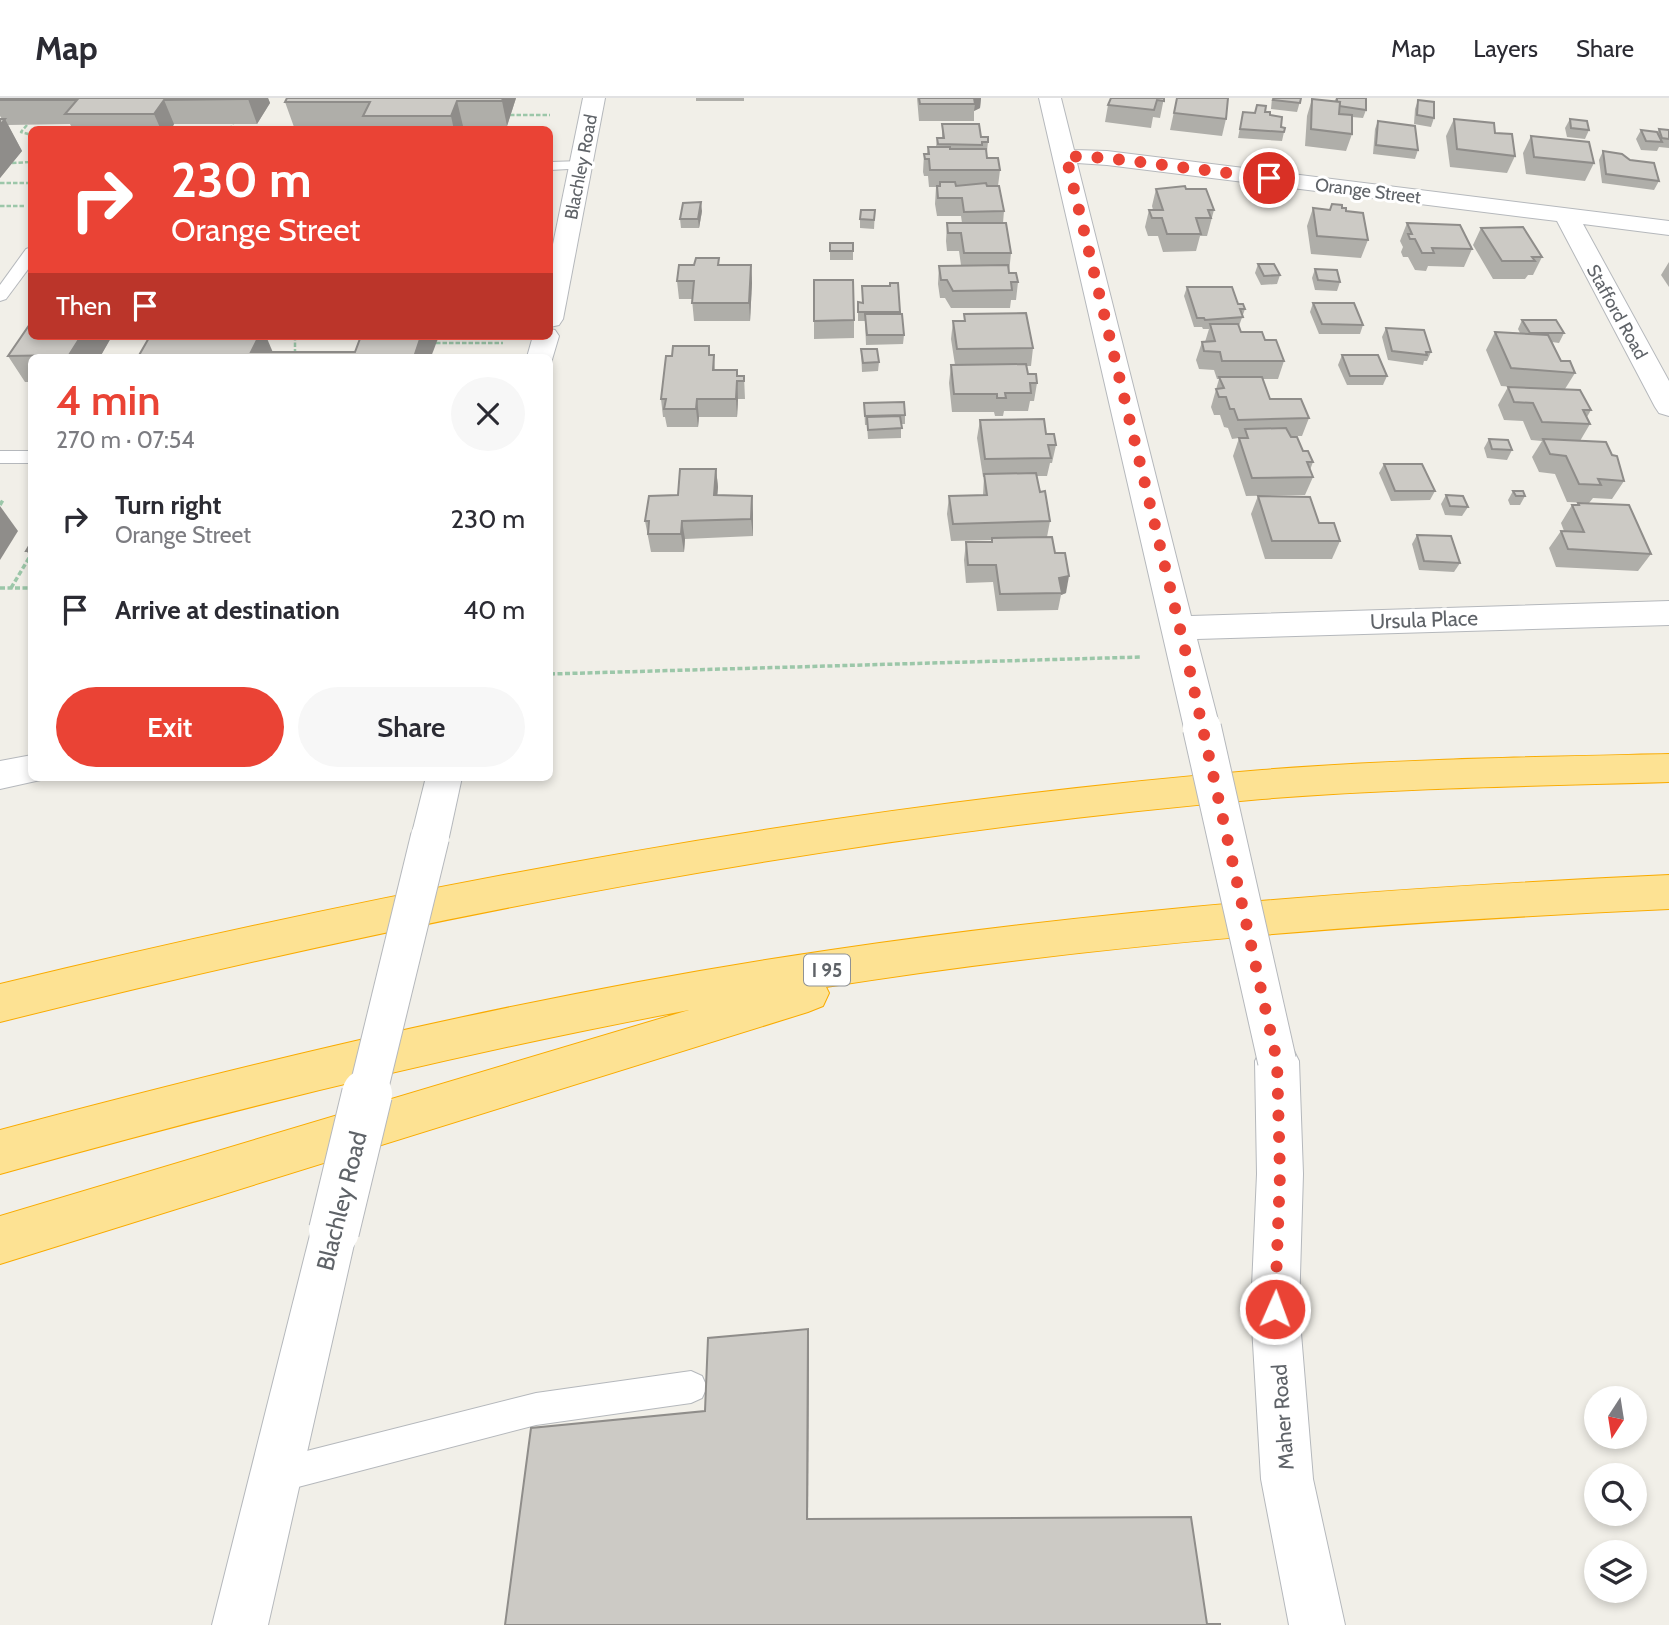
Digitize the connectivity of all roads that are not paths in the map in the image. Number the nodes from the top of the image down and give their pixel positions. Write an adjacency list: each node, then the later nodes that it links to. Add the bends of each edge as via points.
1 (594, 98): 4 (street, Blachley Road)
2 (1050, 98): 3 (street, Maher Road)
3 (1066, 156): 6 (street, Orange Street); 15 (street, Maher Road)
4 (582, 165): 5 (lane); 10 (street, Blachley Road)
5 (553, 166)
6 (1566, 215): 7 (street, Orange Street); 11 (street, Stafford Road)
7 (1669, 228)
8 (28, 258): 9 (lane)
9 (0, 296)
10 (553, 305)
11 (1669, 407)
12 (0, 457): 13 (lane)
13 (28, 457)
14 (1669, 613): 15 (street, Ursula Place)
15 (1180, 628): 28 (street, Maher Road, bridge, via 1277,1061 1276,1322 1287,1479)
16 (1669, 768): 22 (highway, via 1294,783 882,828 535,883 327,926)
17 (28, 769): 18 (street)
18 (0, 775)
19 (443, 781): 26 (street, Blachley Road, bridge)
20 (1669, 892): 21 (highway, I 95, via 1345,909)
21 (945, 951): 23 (highway, I 95, via 532,1023 312,1072); 24 (highway)
22 (0, 1003)
23 (0, 1152)
24 (0, 1240)
25 (691, 1388): 26 (lane, via 536,1409)
26 (275, 1476): 27 (street, Blachley Road)
27 (240, 1625)
28 (1317, 1625)

